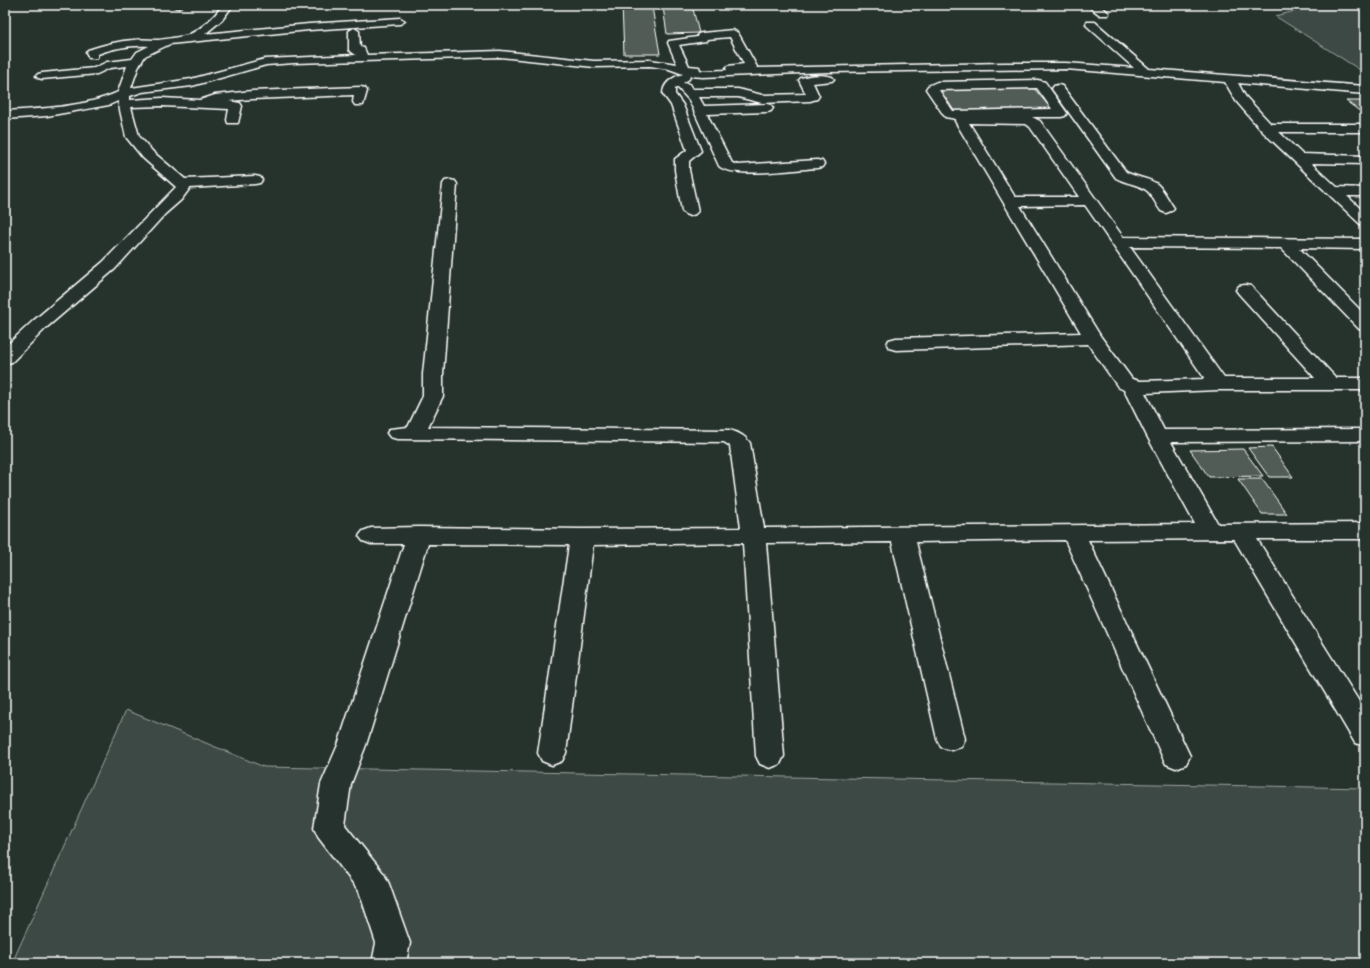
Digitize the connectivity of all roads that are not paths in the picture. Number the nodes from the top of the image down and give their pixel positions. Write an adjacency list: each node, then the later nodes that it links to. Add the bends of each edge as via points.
1 (228, 5): 8 (street, via 218,18)
2 (1092, 5): 3 (street)
3 (1104, 13)
4 (400, 21): 6 (street)
5 (1091, 24): 21 (street)
6 (309, 27): 8 (street); 14 (street, via 309,35 288,43)
7 (356, 35): 13 (street, via 355,50 360,50)
8 (190, 38): 9 (street)
9 (162, 44): 10 (street); 11 (street, via 148,41 119,44 92,52)
10 (147, 51): 11 (street); 16 (street, via 141,54)
11 (93, 56): 12 (street)
12 (81, 58)
13 (362, 59): 14 (street); 15 (street, via 500,54)
14 (294, 60): 24 (street, via 265,62)
15 (572, 61): 18 (street); 22 (street, via 594,64 650,63)
16 (136, 62): 25 (street, via 107,65 97,71); 32 (street)
17 (1041, 66): 19 (street); 21 (street); 51 (street, via 1121,175 1152,187)
18 (519, 67)
19 (949, 67): 23 (street); 29 (street)
20 (717, 71): 20 (street, via 750,67 733,33 673,42 685,70); 22 (street); 23 (street)
21 (1145, 72): 28 (street)
22 (692, 73): 30 (street)
23 (734, 74): 30 (street, via 740,84)
24 (218, 75): 26 (street); 32 (street, via 192,82 140,89)
25 (42, 76)
26 (249, 78)
27 (899, 78): 30 (street, via 807,79 804,81 813,96 810,97 762,99 738,93)
28 (1230, 80): 31 (street); 39 (street, via 1240,98)
29 (969, 85): 29 (street, via 932,88 951,115 1061,113 1041,85)
30 (682, 88): 36 (street, via 694,98); 52 (street, via 669,88 669,94 694,151 682,160)
31 (1365, 90)
32 (124, 99): 34 (street); 37 (street, via 47,112); 45 (street, via 133,137 148,155)
33 (359, 102): 34 (street, via 361,91 252,95 215,99)
34 (203, 103): 38 (street, via 236,106)
35 (807, 107): 36 (street)
36 (700, 110): 43 (street, via 727,166 738,169)
37 (5, 115)
38 (233, 120)
39 (1267, 128): 40 (street); 41 (street)
40 (1365, 128)
41 (1298, 158): 42 (street); 47 (street)
42 (1365, 160)
43 (817, 164)
44 (255, 180): 45 (street)
45 (181, 184): 61 (street, via 181,191 136,239 102,272 39,324)
46 (450, 184): 72 (street, via 433,396 406,433 730,436 740,442)
47 (1334, 191): 48 (street); 53 (street)
48 (1365, 192)
49 (1088, 201): 50 (street); 50 (street, via 1031,121 961,121); 54 (street)
50 (1009, 202): 59 (street)
51 (1166, 208)
52 (690, 211)
53 (1365, 221)
54 (1118, 242): 55 (street); 62 (street)
55 (1286, 244): 56 (street); 58 (street)
56 (1365, 244)
57 (1245, 290): 63 (street)
58 (1365, 324)
59 (1093, 338): 60 (street); 65 (street, via 1118,374)
60 (896, 344)
61 (5, 358)
62 (1218, 384): 63 (street); 65 (street)
63 (1331, 384): 64 (street)
64 (1365, 384)
65 (1132, 386): 67 (street)
66 (1365, 434): 67 (street)
67 (1157, 436): 68 (street)
68 (1211, 531): 69 (street); 70 (street)
69 (1241, 531): 75 (street); 77 (street)
70 (1073, 532): 71 (street); 81 (street)
71 (902, 533): 72 (street); 78 (street)
72 (754, 535): 76 (street); 80 (street)
73 (371, 536): 74 (street)
74 (419, 536): 76 (street); 82 (street, via 352,745 336,784 329,828 373,884 393,943)
75 (1362, 536)
76 (582, 537): 79 (street)
77 (1365, 735)
78 (951, 739)
79 (552, 753)
80 (770, 756)
81 (1176, 756)
82 (389, 963)

